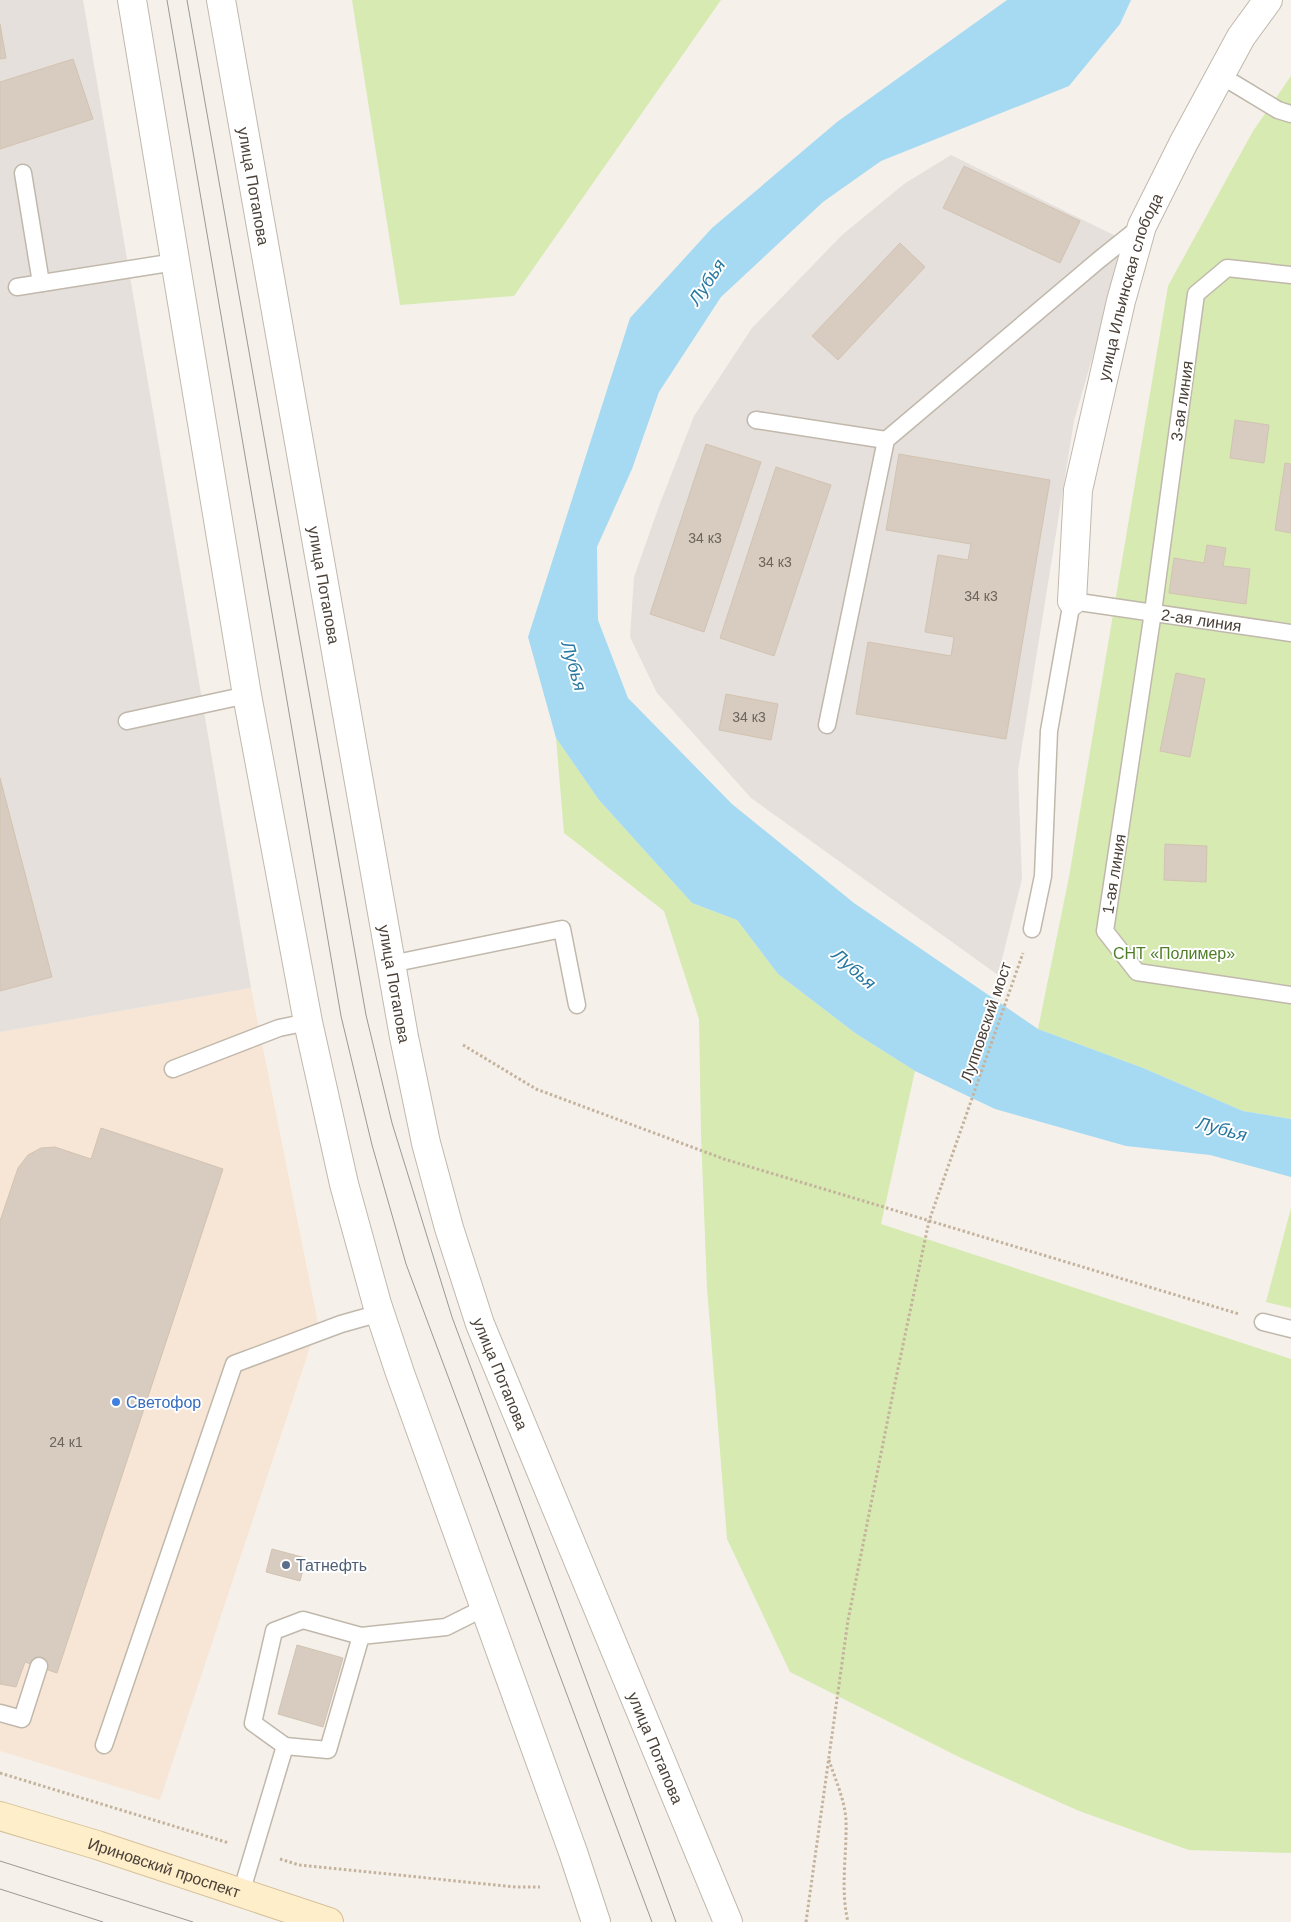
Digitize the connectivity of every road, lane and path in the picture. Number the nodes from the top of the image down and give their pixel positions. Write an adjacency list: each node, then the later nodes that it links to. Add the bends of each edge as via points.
1 (132, 0): 8 (street)
2 (221, 0): 21 (street, улица Потапова)
3 (1268, 0): 4 (street, улица Ильинская слобода, via 1241,37)
4 (1220, 75): 5 (lane, via 1278,110); 7 (street, улица Ильинская слобода)
5 (1291, 114)
6 (23, 173): 10 (lane)
7 (1142, 226): 13 (lane); 14 (street, улица Ильинская слобода, via 1121,301 1078,490)
8 (176, 262): 10 (lane); 17 (street)
9 (1291, 275): 15 (lane, 3-ая линия, via 1227,268 1196,294)
10 (41, 283): 11 (lane)
11 (17, 287)
12 (756, 420): 13 (lane)
13 (886, 440): 19 (lane)
14 (1072, 601): 15 (lane, 2-ая линия); 20 (lane, via 1049,731 1043,876)
15 (1153, 612): 16 (lane, 2-ая линия); 22 (lane, 1-ая линия, via 1105,931 1137,972)
16 (1291, 633)
17 (247, 695): 18 (lane); 24 (street)
18 (127, 720)
19 (827, 725)
20 (1032, 929): 27 (path, Лупповский мост)
21 (391, 964): 23 (lane, via 562,929); 42 (street, улица Потапова, via 426,1143 480,1324)
22 (1291, 995)
23 (577, 1005)
24 (308, 1022): 26 (lane, via 279,1028); 28 (street, via 344,1184)
25 (463, 1045): 27 (path, via 536,1089 724,1159)
26 (173, 1069)
27 (929, 1221): 29 (path); 37 (path, Лупповский мост, via 848,1620)
28 (380, 1313): 31 (street); 35 (lane, via 234,1364)
29 (1263, 1322): 30 (lane)
30 (1291, 1329)
31 (484, 1608): 32 (lane, via 446,1627); 41 (street)
32 (361, 1636): 36 (lane, via 328,1750); 36 (lane, via 303,1620 274,1632 253,1724)
33 (39, 1666): 34 (lane, via 22,1720)
34 (0, 1713)
35 (104, 1745)
36 (285, 1746): 39 (lane)
37 (829, 1760): 43 (path, Лупповский мост); 44 (path, via 846,1818 844,1877)
38 (0, 1816): 39 (main road, Ириновский проспект)
39 (241, 1893): 40 (main road, Ириновский проспект)
40 (330, 1922)
41 (596, 1922)
42 (728, 1922)
43 (806, 1922)
44 (848, 1922)

